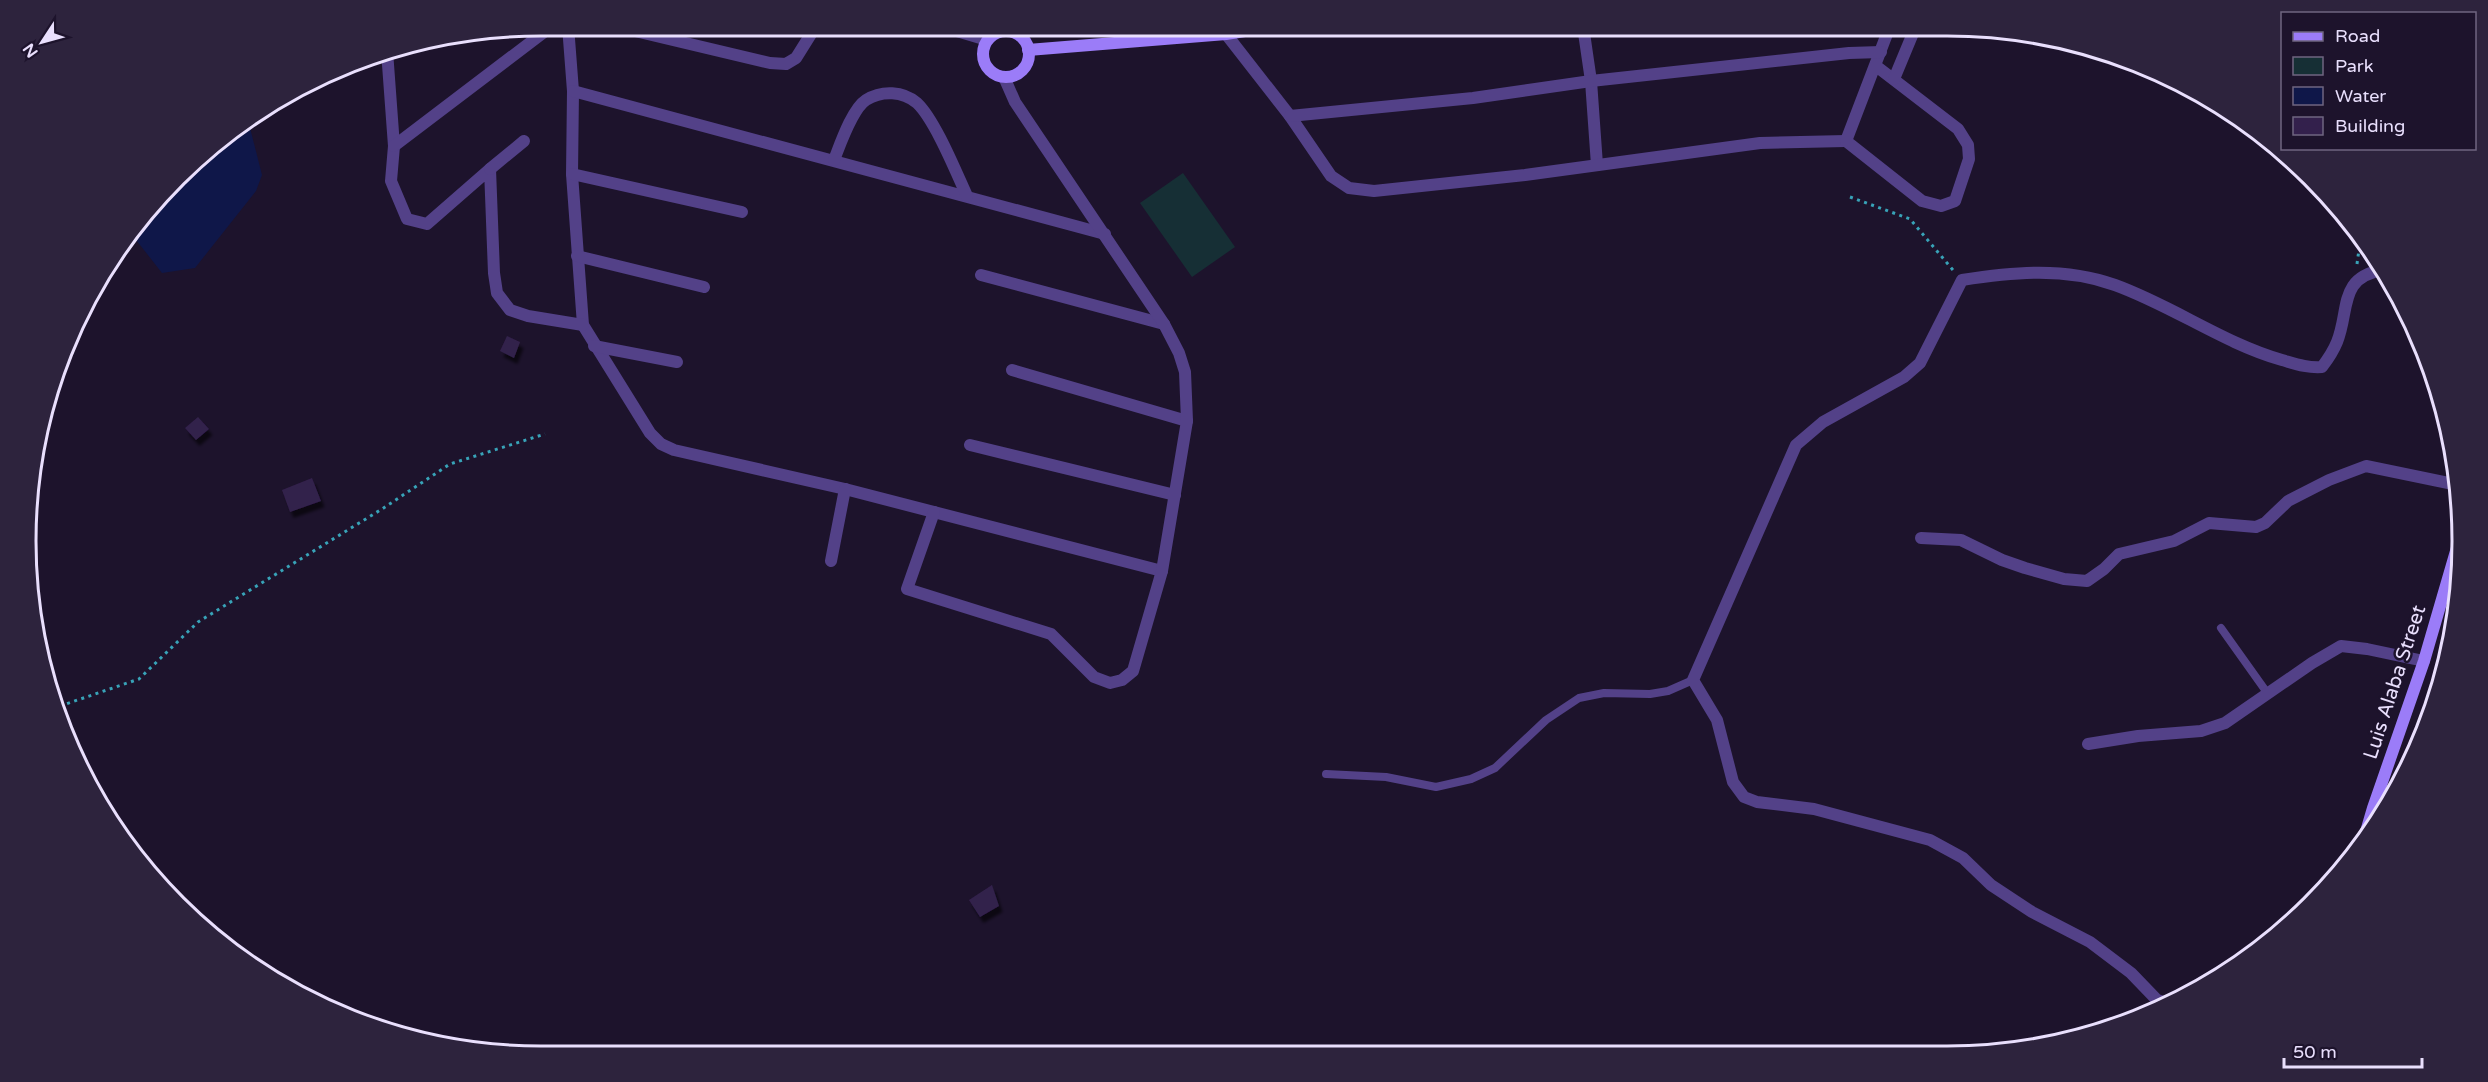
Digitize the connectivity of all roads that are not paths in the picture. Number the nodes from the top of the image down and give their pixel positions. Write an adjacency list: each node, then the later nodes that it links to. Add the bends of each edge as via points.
1 (539, 36): 25 (street)
2 (569, 36): 21 (street)
3 (670, 36): 4 (street, via 786,64 796,58)
4 (810, 36)
5 (974, 36): 13 (street)
6 (991, 36): 13 (street)
7 (1021, 36): 14 (street)
8 (1202, 36): 14 (street)
9 (1229, 36): 22 (street)
10 (1584, 36): 20 (street)
11 (1887, 36): 15 (street)
12 (1912, 36): 19 (street)
13 (987, 40): 18 (street, via 983,47 984,62)
14 (1028, 50): 18 (street, via 1021,71)
15 (1881, 52): 17 (street); 20 (street)
16 (388, 60): 25 (street)
17 (1876, 66): 19 (street); 24 (street)
18 (1005, 77): 32 (street, via 1015,102)
19 (1894, 79): 24 (street, via 1958,129 1968,145 1969,159 1955,201 1941,207 1922,201)
20 (1591, 81): 22 (street, via 1473,98); 27 (street)
21 (573, 91): 26 (street); 29 (street)
22 (1290, 116): 27 (street, via 1331,176 1349,188 1374,191)
23 (524, 141): 28 (street)
24 (1846, 141): 27 (street, via 1760,143)
25 (394, 146): 28 (street, via 391,181 407,219 427,224)
26 (834, 160): 30 (street); 30 (street, via 865,100 888,93 903,94 918,104)
27 (1597, 165)
28 (490, 170): 38 (street, via 497,293 510,310)
29 (572, 174): 31 (street); 33 (street)
30 (968, 196): 32 (street)
31 (742, 212)
32 (1105, 234): 37 (street)
33 (578, 256): 36 (street); 38 (street)
34 (2374, 272): 54 (street, via 2355,281 2331,355 2322,367 2310,368 2254,352 2115,285 2063,272 1962,280 1920,363 1904,377 1823,422 1796,445)
35 (981, 275): 37 (street)
36 (704, 287)
37 (1164, 324): 42 (street, via 1185,372)
38 (583, 325): 39 (street)
39 (594, 346): 40 (street); 45 (street, via 661,444)
40 (677, 362)
41 (1012, 370): 42 (street)
42 (1187, 421): 46 (street)
43 (970, 445): 46 (street)
44 (2449, 483): 48 (street, via 2367,466 2288,501 2265,523 2247,528 2209,523 2174,541 2119,554 2087,581 2025,568 1961,540)
45 (845, 489): 47 (street); 49 (street)
46 (1175, 495): 51 (street)
47 (934, 512): 51 (street); 51 (street, via 907,589 1051,634 1094,677 1110,683 1133,671)
48 (1921, 538)
49 (831, 561)
50 (2451, 568): 53 (street, Luis Alaba Street)
51 (1162, 571)
52 (2221, 628): 55 (lane)
53 (2424, 661): 55 (street, via 2341,646); 58 (street, Luis Alaba Street)
54 (1693, 680): 57 (lane, via 1650,694 1604,693 1580,698 1546,720 1495,768 1471,780 1436,787 1386,777); 59 (street, via 1717,720 1733,782 1744,797 1814,809 1930,840 1963,858 1991,885 2016,901 2090,942 2131,973)
55 (2268, 694): 56 (street, via 2225,723 2201,731)
56 (2088, 744)
57 (1326, 774)
58 (2371, 816)
59 (2157, 1000)

